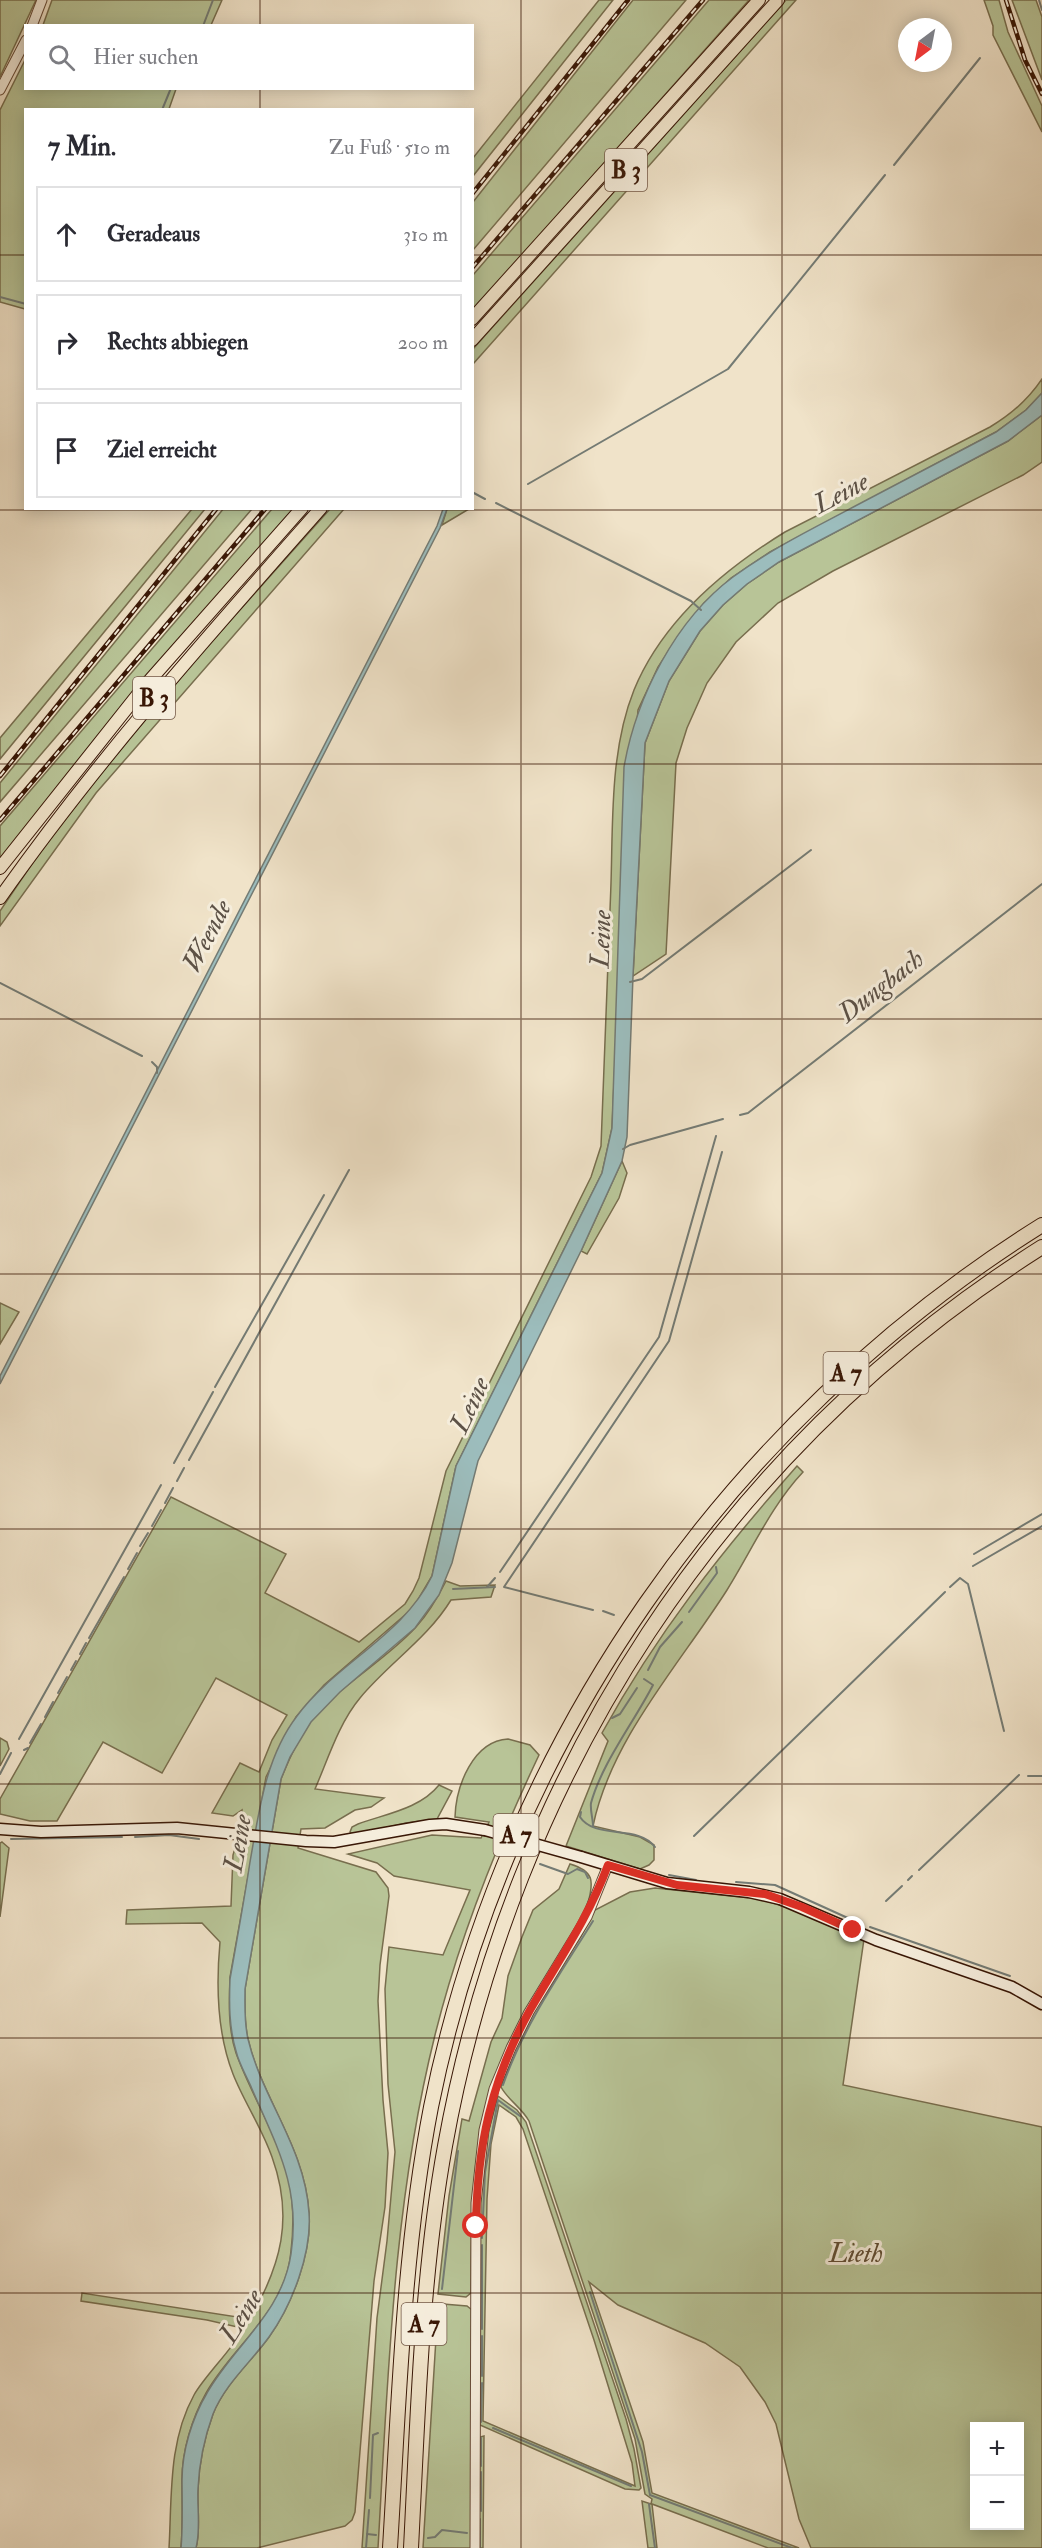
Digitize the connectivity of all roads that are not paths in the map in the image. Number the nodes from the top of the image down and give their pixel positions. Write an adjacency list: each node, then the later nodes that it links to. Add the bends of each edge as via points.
1 (42, 0): 4 (street)
2 (759, 0): 7 (highway, B 3)
3 (778, 0): 8 (highway, B 3)
4 (33, 24)
5 (24, 44): 6 (street)
6 (0, 90)
7 (474, 317)
8 (474, 338)
9 (300, 510): 11 (highway, B 3, via 143,688)
10 (319, 510): 14 (highway, B 3, via 129,728)
11 (26, 836): 12 (highway); 13 (highway, B 3)
12 (0, 868)
13 (0, 877)
14 (0, 898)
15 (1042, 1226): 20 (highway, A 7, via 959,1281 891,1334 818,1399 756,1462 680,1553 635,1617 579,1707 539,1784 481,1925 448,2035 431,2110 406,2296)
16 (1042, 1247): 21 (highway, A 7, via 975,1292 904,1348 838,1406 770,1476 696,1565 651,1629 610,1693 557,1792 497,1940 472,2020 454,2102 429,2263)
17 (0, 1829): 18 (main road, bridge, via 41,1832 158,1827 334,1842 446,1824 485,1830)
18 (608, 1865): 19 (main road, via 677,1885 780,1899 876,1940 1012,1987); 22 (street, via 586,1917 511,2048 494,2090 484,2130 476,2203)
19 (1042, 2004)
20 (390, 2548)
21 (411, 2548)
22 (475, 2548)

